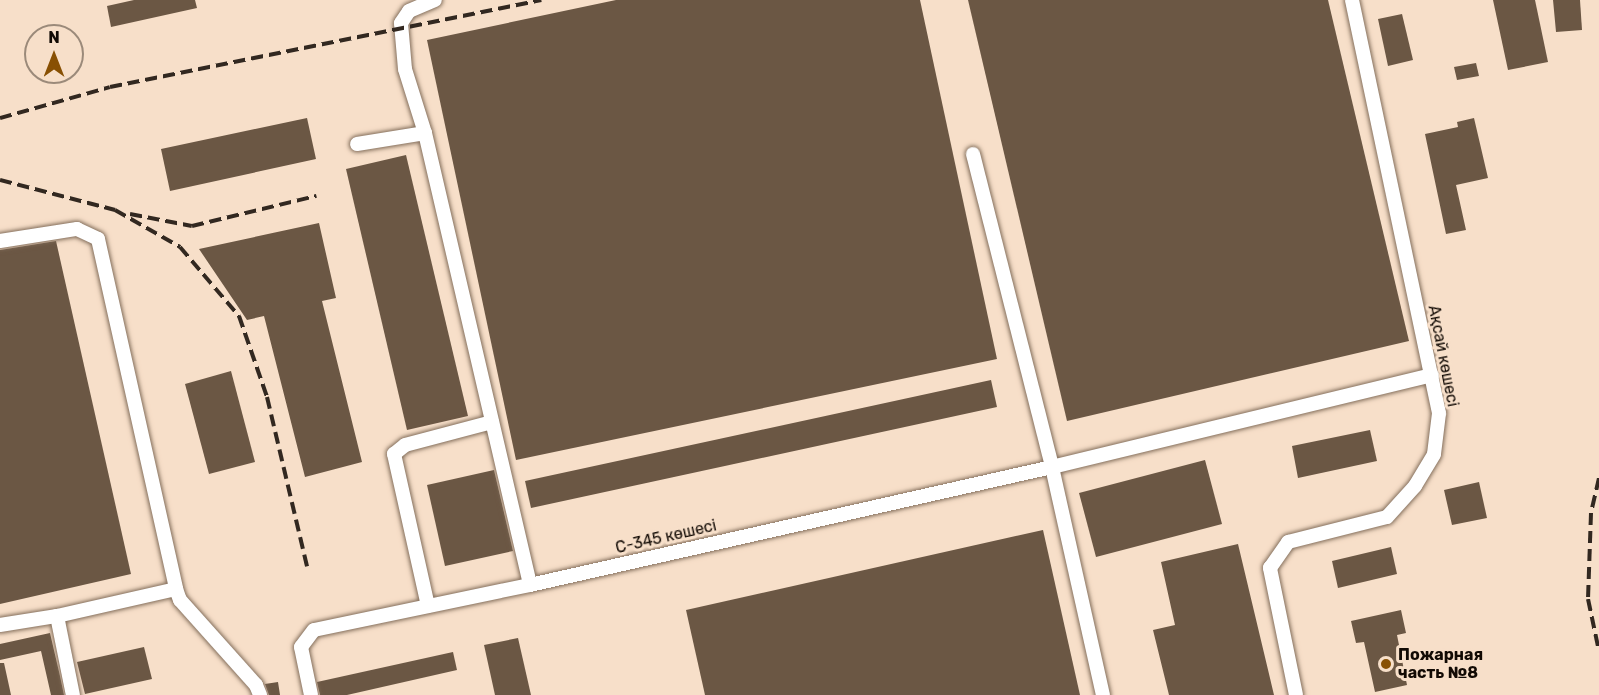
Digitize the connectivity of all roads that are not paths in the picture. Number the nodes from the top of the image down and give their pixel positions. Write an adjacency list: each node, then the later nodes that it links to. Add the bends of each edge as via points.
1 (435, 0): 3 (lane, via 409,10 401,23 405,69)
2 (1352, 0): 7 (lane, Ақсай көшесі)
3 (425, 133): 4 (lane); 8 (lane)
4 (357, 144)
5 (973, 154): 9 (lane)
6 (0, 242): 11 (lane, via 77,229 98,239)
7 (1432, 375): 9 (lane, С-345 көшесі); 19 (lane, Ақсай көшесі, via 1439,413 1434,454 1415,486 1386,517 1288,542 1270,568)
8 (492, 422): 10 (lane); 12 (lane, via 405,445 394,454)
9 (1052, 467): 10 (lane, С-345 көшесі); 18 (lane)
10 (530, 585): 12 (lane, С-345 көшесі)
11 (176, 589): 13 (lane); 16 (lane, via 180,600 256,685)
12 (428, 606): 17 (lane, С-345 көшесі, via 314,630 301,647)
13 (57, 616): 14 (lane); 15 (lane)
14 (0, 625)
15 (73, 695)
16 (260, 695)
17 (310, 695)
18 (1103, 695)
19 (1296, 695)

